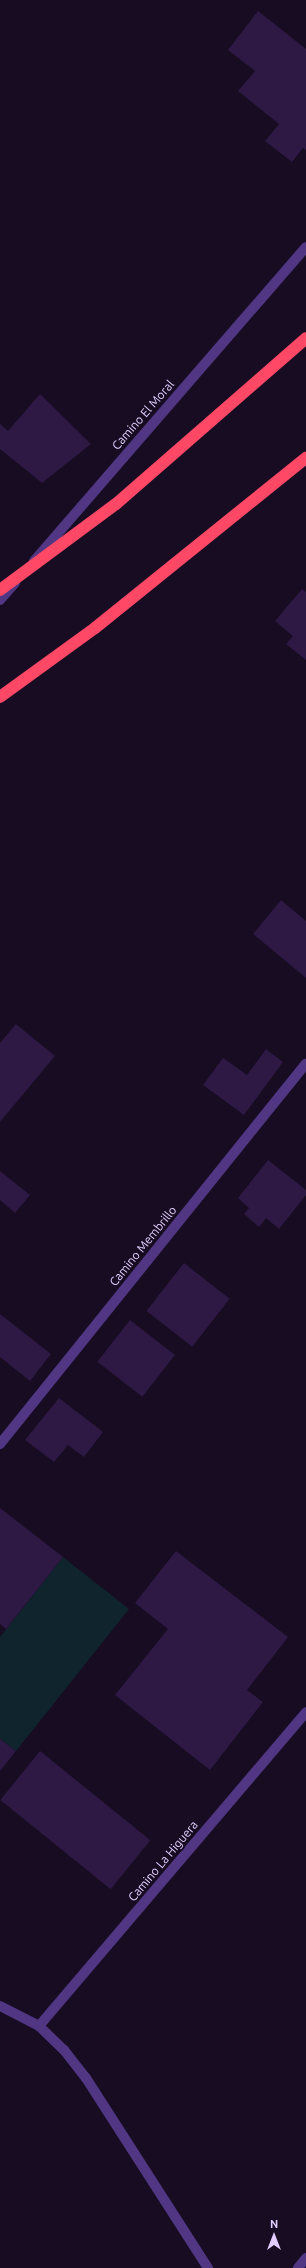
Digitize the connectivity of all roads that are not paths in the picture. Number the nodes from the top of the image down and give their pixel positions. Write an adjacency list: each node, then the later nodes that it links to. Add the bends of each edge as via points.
1 (306, 247): 5 (street, Camino El Moral)
2 (306, 338): 4 (highway, bridge, via 116,504)
3 (306, 458): 6 (highway, via 95,628)
4 (0, 590)
5 (0, 600)
6 (0, 697)
7 (306, 1064): 8 (street, Camino Membrillo)
8 (0, 1444)
9 (306, 1712): 11 (street, Camino La Higuera)
10 (0, 2006): 11 (street)
11 (39, 2026): 13 (street, via 64,2050 86,2078)
12 (306, 2258): 14 (street)
13 (208, 2268)
14 (298, 2268)

